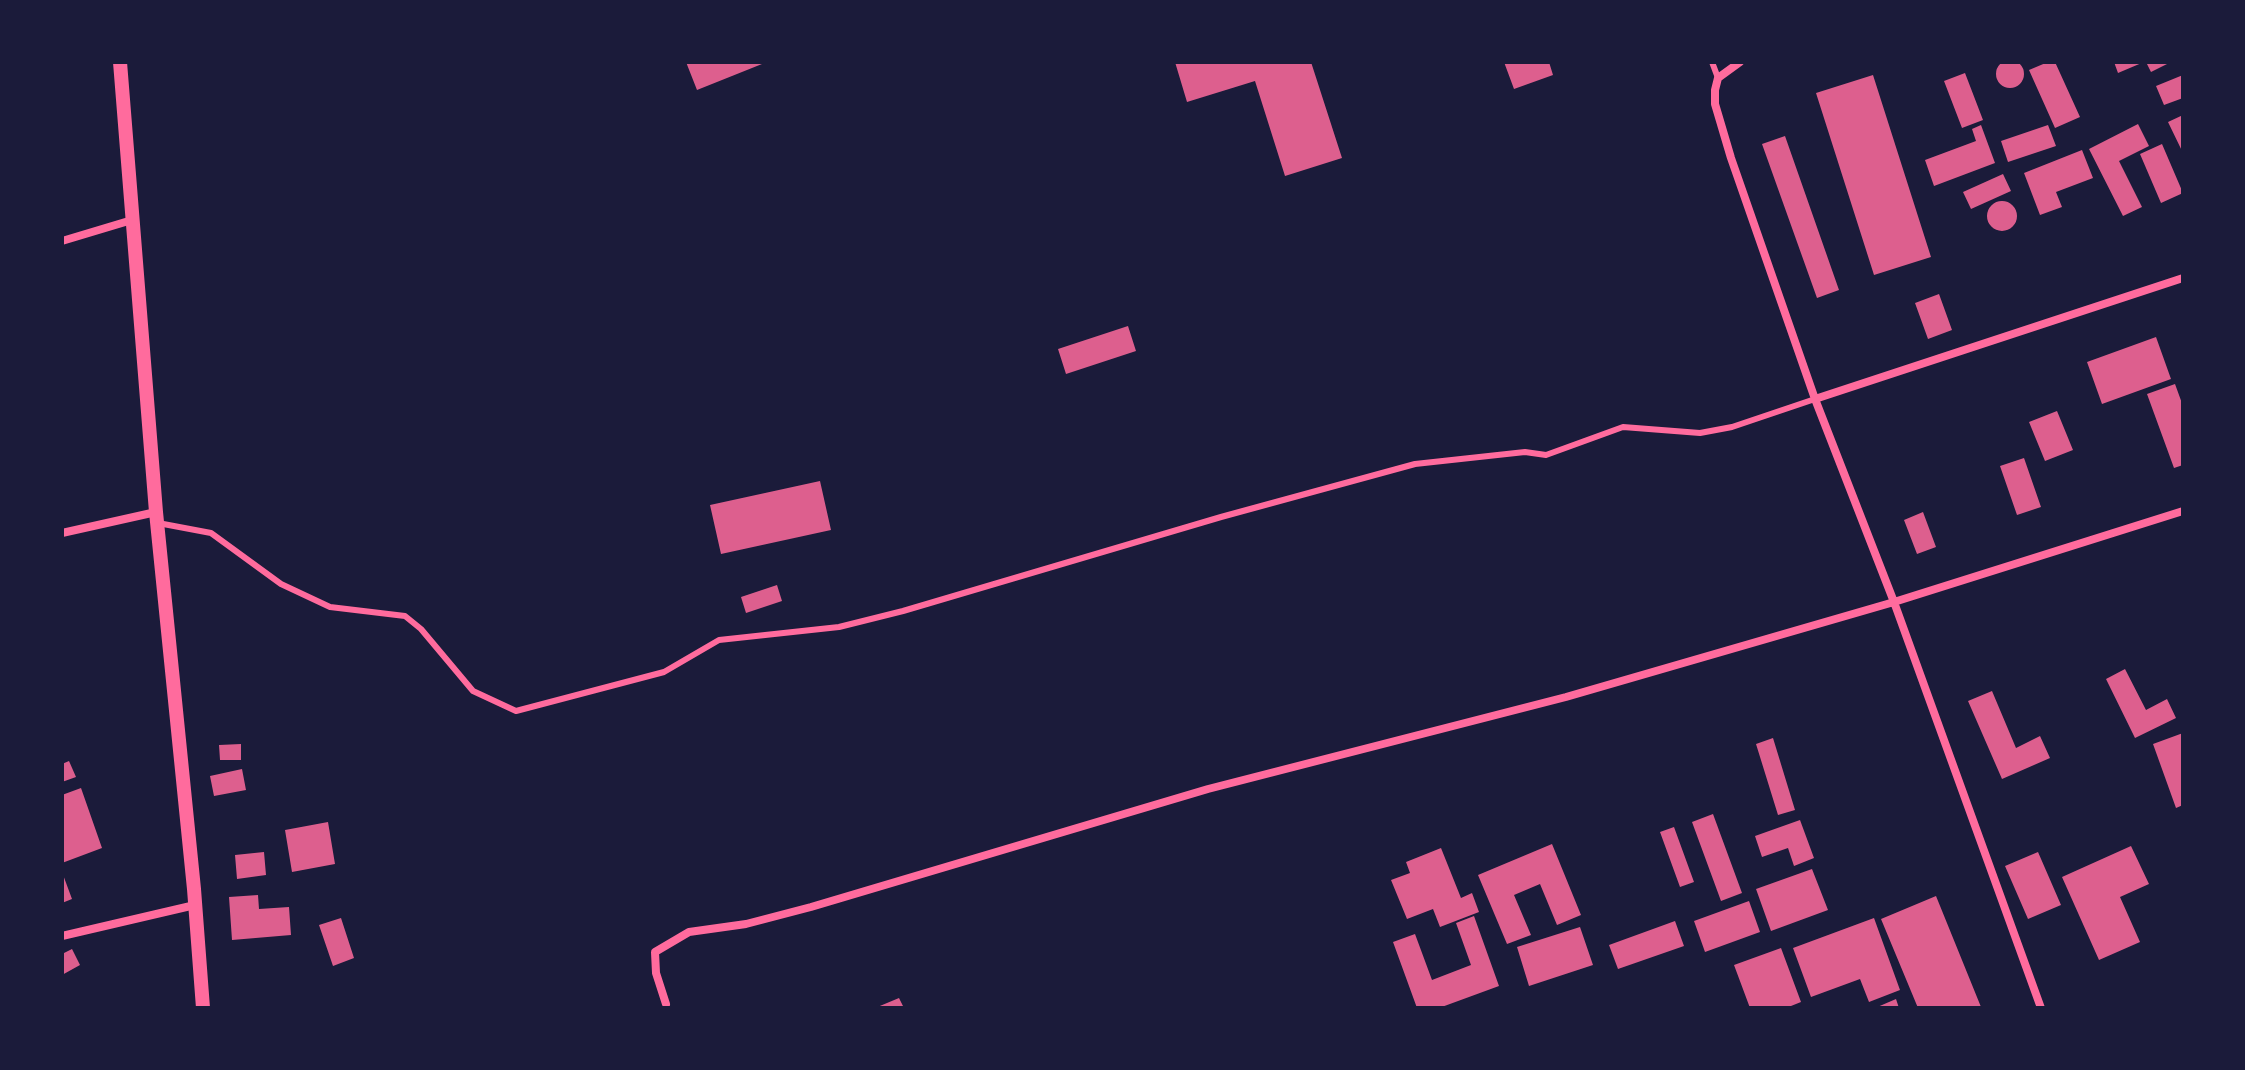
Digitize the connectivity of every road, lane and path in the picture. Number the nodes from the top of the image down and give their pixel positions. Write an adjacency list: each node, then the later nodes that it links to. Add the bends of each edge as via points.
1 (120, 62): 5 (street)
2 (1712, 62): 4 (lane)
3 (1740, 62): 4 (street)
4 (1718, 78): 8 (street, via 1715,104 1731,158)
5 (132, 220): 6 (street); 10 (street)
6 (62, 241)
7 (2183, 278): 8 (street)
8 (1815, 399): 10 (lane, via 1700,433 1623,427 1546,455 1525,452 1415,464 903,611 839,627 719,640 664,672 516,711 473,691 405,616 330,607 281,584 211,533); 12 (street)
9 (2183, 511): 12 (street)
10 (157, 517): 11 (street); 13 (street)
11 (62, 533)
12 (1894, 602): 15 (street, via 1566,697 1208,789 811,907 689,932 655,952); 17 (street)
13 (195, 905): 14 (street); 16 (street)
14 (62, 936)
15 (666, 1004)
16 (203, 1008)
17 (2041, 1008)

